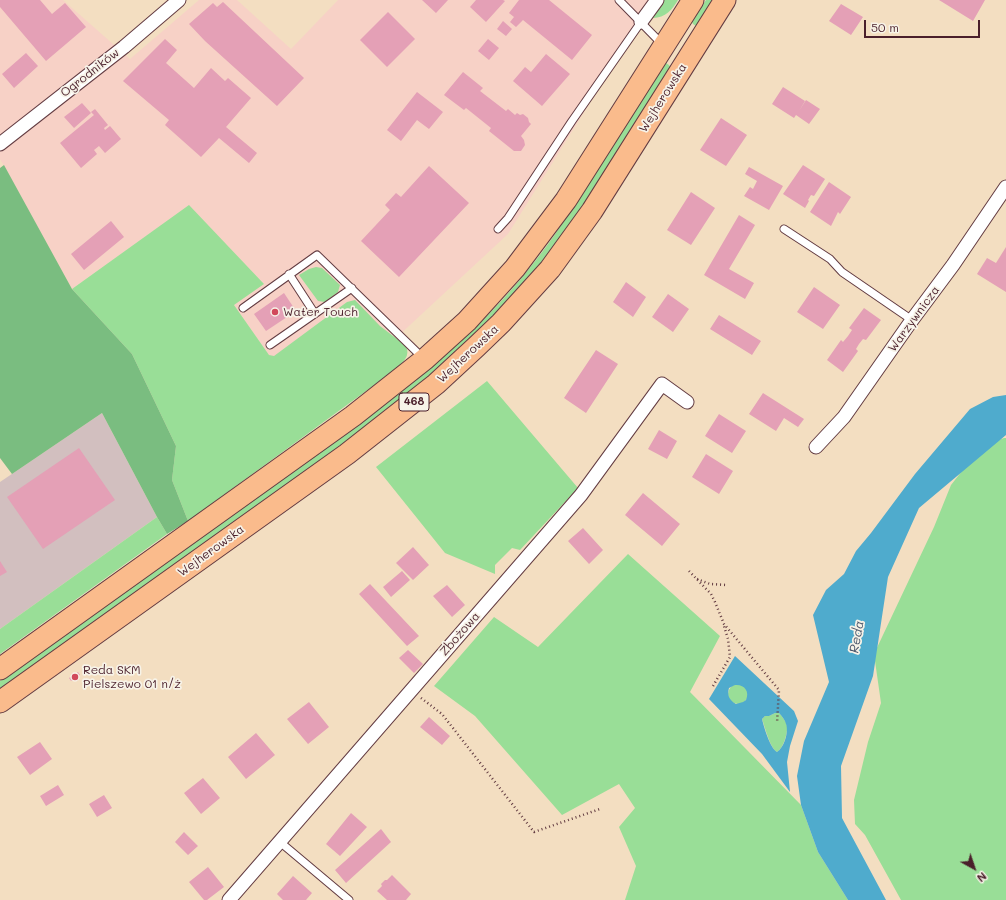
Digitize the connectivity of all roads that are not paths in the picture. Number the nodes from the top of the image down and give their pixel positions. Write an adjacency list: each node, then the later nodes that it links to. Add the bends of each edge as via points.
1 (179, 0): 8 (street, Ogrodników, via 124,47)
2 (619, 0): 6 (lane)
3 (657, 0): 6 (street)
4 (693, 0): 7 (main road, Wejherowska / 468)
5 (725, 0): 22 (main road, Wejherowska / 468, via 587,218 550,269 476,348 436,384 352,449)
6 (642, 22): 7 (lane); 10 (lane)
7 (664, 46): 18 (main road, Wejherowska / 468, via 566,200 516,268 467,321)
8 (0, 144)
9 (1006, 187): 16 (street, Warzywnicza)
10 (498, 229)
11 (784, 229): 16 (lane, via 830,259 842,272)
12 (290, 274): 13 (lane, via 317,255); 14 (lane); 15 (lane)
13 (352, 288): 15 (lane); 18 (lane)
14 (243, 308)
15 (315, 314): 17 (lane)
16 (912, 320): 20 (street, Warzywnicza, via 844,417)
17 (270, 345)
18 (425, 359): 21 (main road, Wejherowska / 468, via 353,416)
19 (688, 402): 23 (street, Zbożowa, via 662,384 581,495)
20 (816, 447)
21 (0, 669)
22 (0, 702)
23 (280, 842): 24 (street, Zbożowa); 25 (lane)
24 (229, 900)
25 (349, 900)

